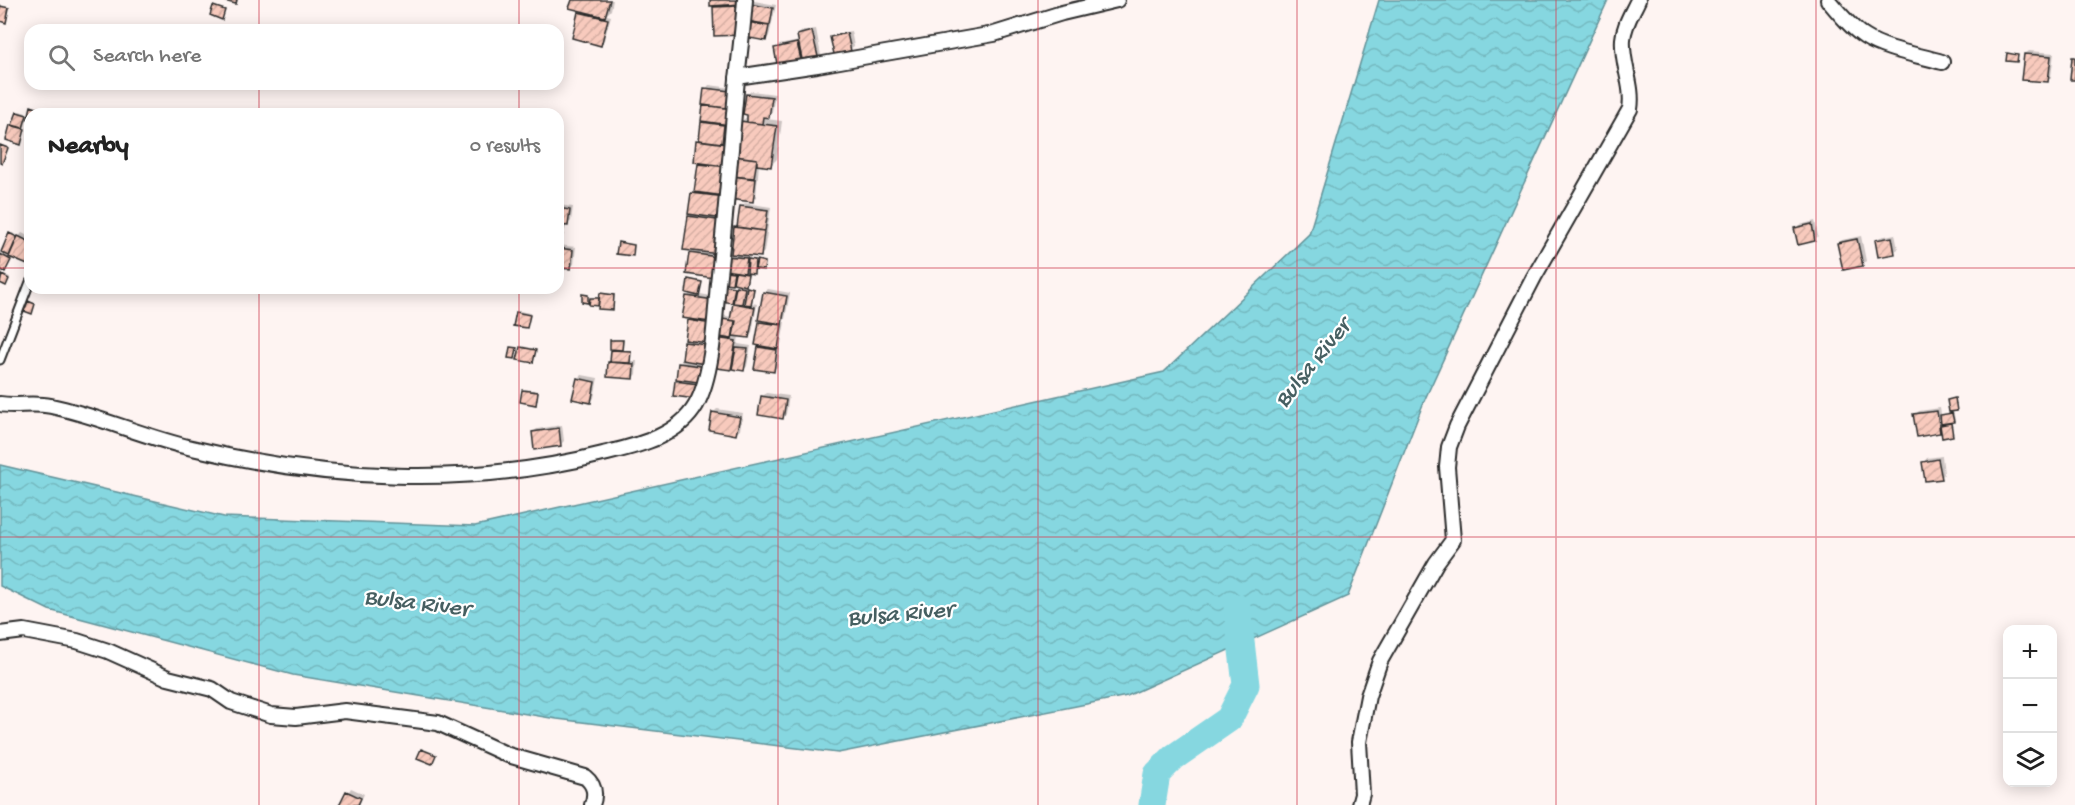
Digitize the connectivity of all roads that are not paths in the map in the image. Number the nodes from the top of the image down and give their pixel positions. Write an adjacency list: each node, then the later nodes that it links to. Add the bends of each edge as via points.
1 (745, 0): 6 (street)
2 (1117, 0): 6 (street, via 994,34)
3 (1638, 0): 12 (street, via 1623,41 1632,96 1630,109 1534,277 1449,447 1453,540 1380,660 1359,742)
4 (1828, 0): 5 (street, via 1865,37)
5 (1942, 62)
6 (737, 77): 9 (street, via 708,367 696,405 663,435 612,452 543,466 462,474 375,475 237,458 152,438 76,412 34,403)
7 (25, 294): 8 (lane)
8 (0, 360)
9 (0, 404)
10 (0, 634): 11 (street, via 24,631 77,641 168,678 212,689 231,702 271,715 296,717 345,711 438,723 508,755 585,777 596,795)
11 (592, 805)
12 (1359, 805)

